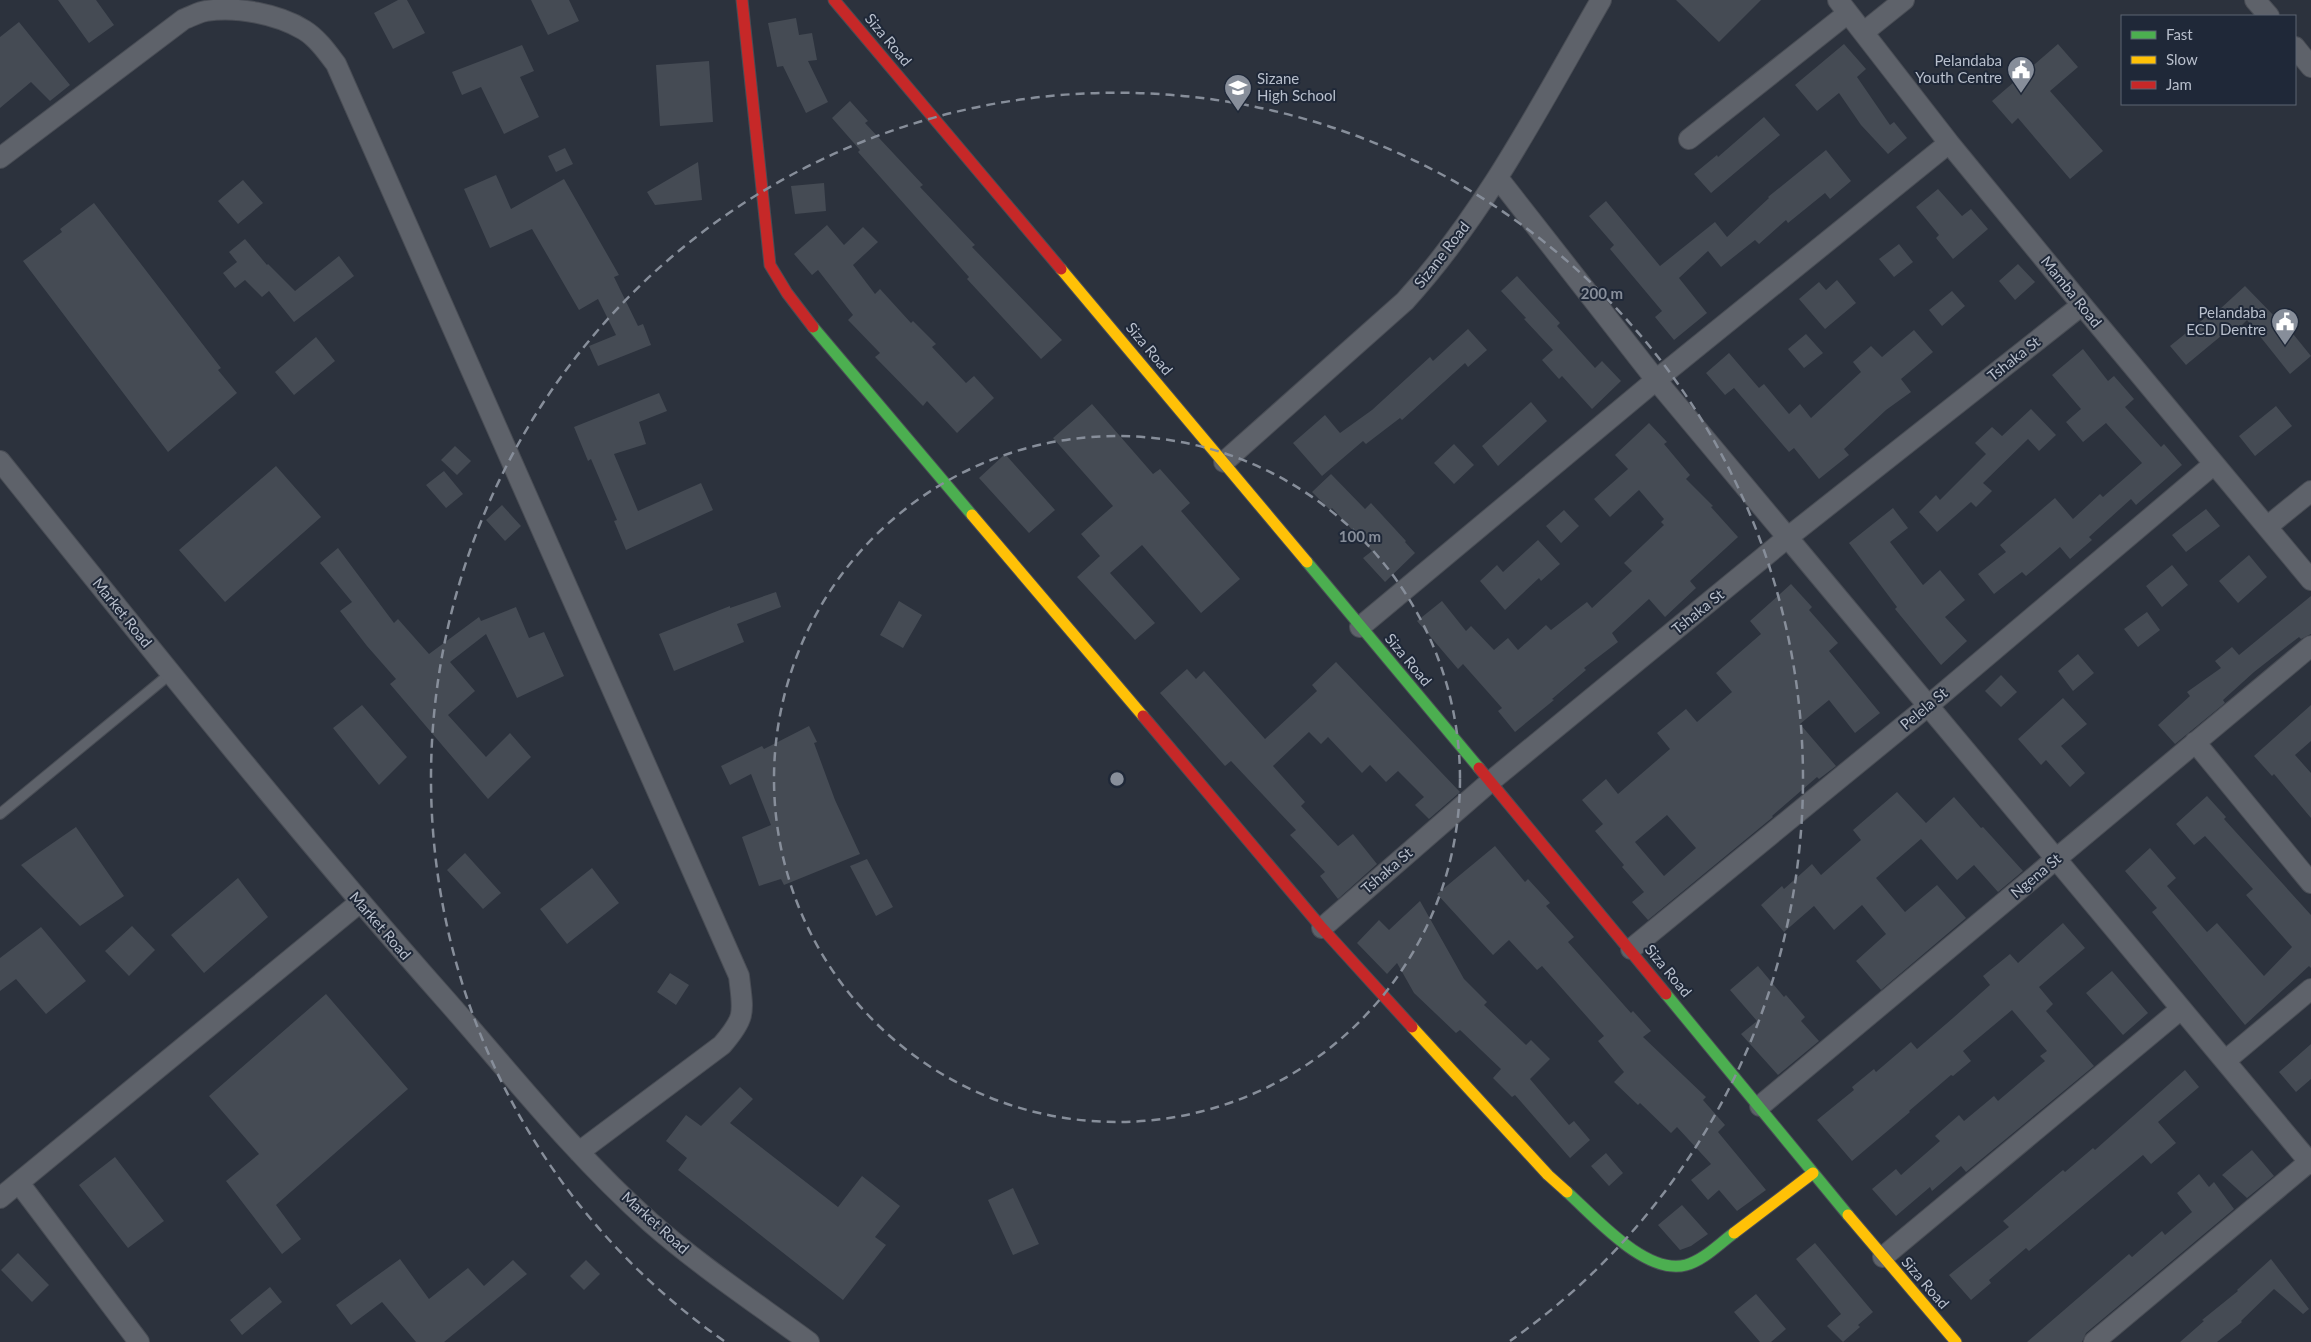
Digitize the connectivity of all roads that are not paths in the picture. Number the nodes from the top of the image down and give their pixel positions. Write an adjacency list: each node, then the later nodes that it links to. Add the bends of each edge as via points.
1 (742, 0): 34 (street, via 770,265 787,294)
2 (834, 0): 18 (street, Siza Road)
3 (1602, 0): 14 (street, Sizane Road)
4 (1904, 0): 8 (street)
5 (2256, 0): 7 (street)
6 (1843, 6): 8 (street, Mamba Road); 11 (street)
7 (2268, 15)
8 (1864, 32): 12 (street, Mamba Road)
9 (2296, 48): 10 (street)
10 (2311, 67)
11 (1689, 140)
12 (1949, 143): 15 (street, Mamba Road); 16 (street)
13 (0, 158): 40 (street, via 184,19 204,11 229,10 285,22 304,31 336,64 739,976 743,1013 722,1045)
14 (1498, 178): 16 (street); 18 (street, Sizane Road, via 1452,244 1405,301)
15 (2082, 305): 19 (street, Mamba Road); 22 (street, Tshaka St)
16 (1656, 380): 22 (street); 24 (street)
17 (0, 461): 26 (street, Market Road)
18 (1224, 462): 24 (street, Siza Road)
19 (2214, 464): 21 (street, Mamba Road); 27 (street, Pelela St)
20 (2311, 491): 21 (street)
21 (2268, 526): 23 (street, Mamba Road)
22 (1787, 538): 27 (street); 29 (street, Tshaka St)
23 (2311, 580)
24 (1360, 626): 29 (street, Siza Road)
25 (2311, 646): 28 (street, Ngena St)
26 (170, 674): 30 (lane); 33 (street, Market Road)
27 (1930, 705): 31 (street); 35 (street, Pelela St)
28 (2194, 742): 31 (street, Ngena St); 32 (street)
29 (1491, 781): 34 (street, Tshaka St); 35 (street, Siza Road)
30 (0, 814)
31 (2056, 859): 37 (street); 39 (street, Ngena St)
32 (2311, 883)
33 (360, 903): 40 (street, Market Road); 43 (street)
34 (1322, 928): 42 (street, via 1548,1175 1633,1251 1653,1262 1675,1267 1699,1260)
35 (1631, 949): 39 (street, Siza Road)
36 (2311, 989): 38 (street)
37 (2181, 1009): 38 (street); 45 (street)
38 (2225, 1061): 41 (street)
39 (1760, 1106): 42 (street, Siza Road)
40 (580, 1152): 47 (street, Market Road, via 650,1221)
41 (2310, 1163): 49 (street)
42 (1813, 1173): 45 (street, Siza Road)
43 (19, 1183): 44 (street); 46 (street)
44 (0, 1198)
45 (1883, 1257): 48 (street, Siza Road)
46 (139, 1342)
47 (809, 1342)
48 (1956, 1342)
49 (2094, 1342)

